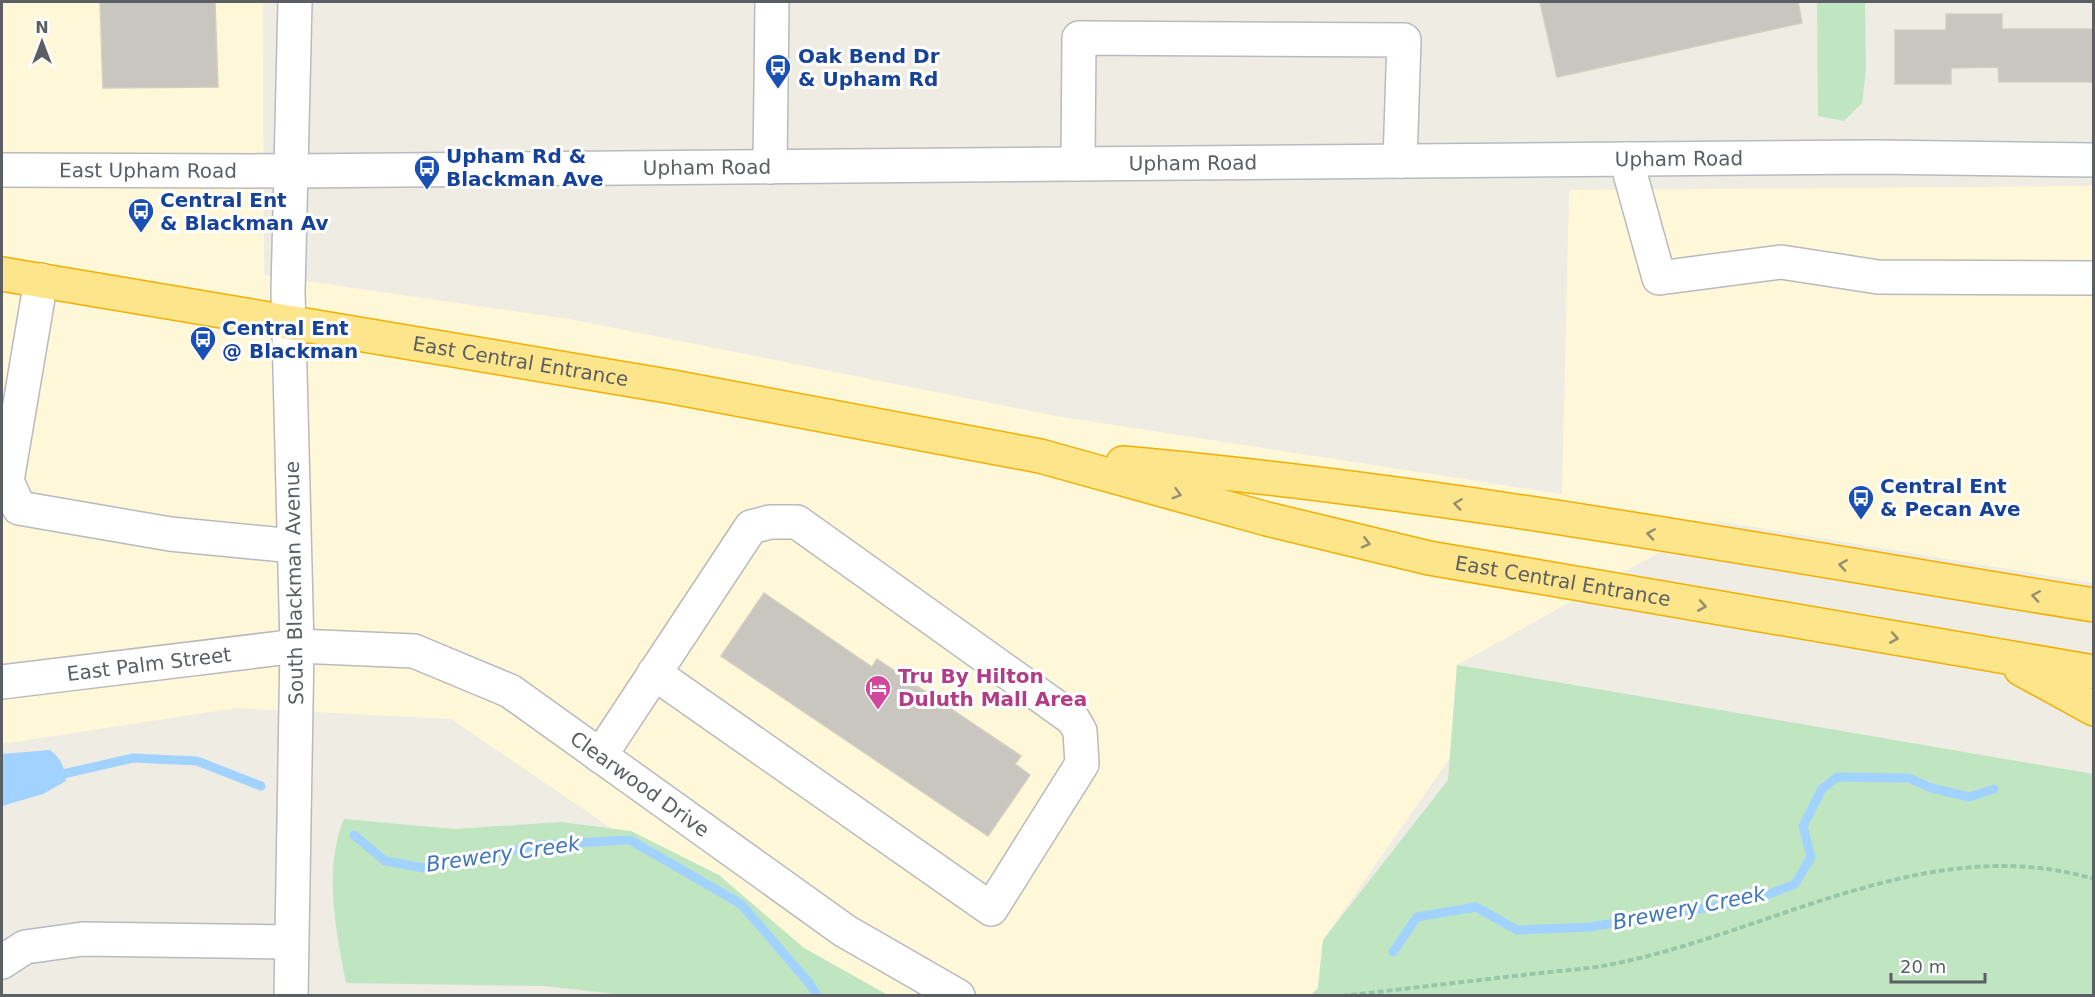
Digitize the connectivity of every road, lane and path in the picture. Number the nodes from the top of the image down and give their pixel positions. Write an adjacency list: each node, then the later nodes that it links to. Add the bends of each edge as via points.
1 (295, 2): 9 (street, South Blackman Avenue)
2 (772, 2): 7 (street)
3 (1626, 159): 4 (street, Upham Road); 5 (street, Upham Road); 11 (street, via 1659,278 1781,262 1878,277)
4 (2094, 160)
5 (1400, 161): 6 (street, Upham Road); 6 (street, via 1404,40 1080,38)
6 (1078, 165): 7 (street, Upham Road)
7 (770, 167): 9 (street, Upham Road)
8 (2, 171): 9 (street, East Upham Road)
9 (292, 171): 13 (street, South Blackman Avenue)
10 (2, 274): 12 (highway, East Central Entrance)
11 (2094, 278)
12 (41, 280): 13 (highway, East Central Entrance); 15 (street, via 7,481 19,508 170,534)
13 (288, 322): 14 (highway, East Central Entrance, via 673,387); 15 (street, South Blackman Avenue)
14 (1040, 456): 16 (highway, East Central Entrance, one-way to 14, via 1272,477); 18 (highway, East Central Entrance, one-way to 18, via 1267,519 1429,558)
15 (294, 546): 17 (street, South Blackman Avenue)
16 (2094, 605)
17 (297, 646): 21 (street, East Palm Street); 23 (street, Clearwood Drive, via 414,651 510,691); 25 (street, South Blackman Avenue)
18 (1996, 656): 19 (highway, East Central Entrance); 22 (highway)
19 (2094, 672)
20 (654, 674): 20 (street, via 751,527 797,522 1073,719 1080,731 1082,764 991,909); 23 (street)
21 (2, 682)
22 (2094, 709)
23 (600, 756): 28 (street, Clearwood Drive, via 845,931)
24 (2094, 879): 29 (path, via 2044,868 2004,866 1905,877 1754,921 1685,946 1612,964)
25 (291, 942): 26 (street, via 82,939 25,947); 27 (street, South Blackman Avenue)
26 (2, 962)
27 (291, 996)
28 (958, 996)
29 (1342, 996)

